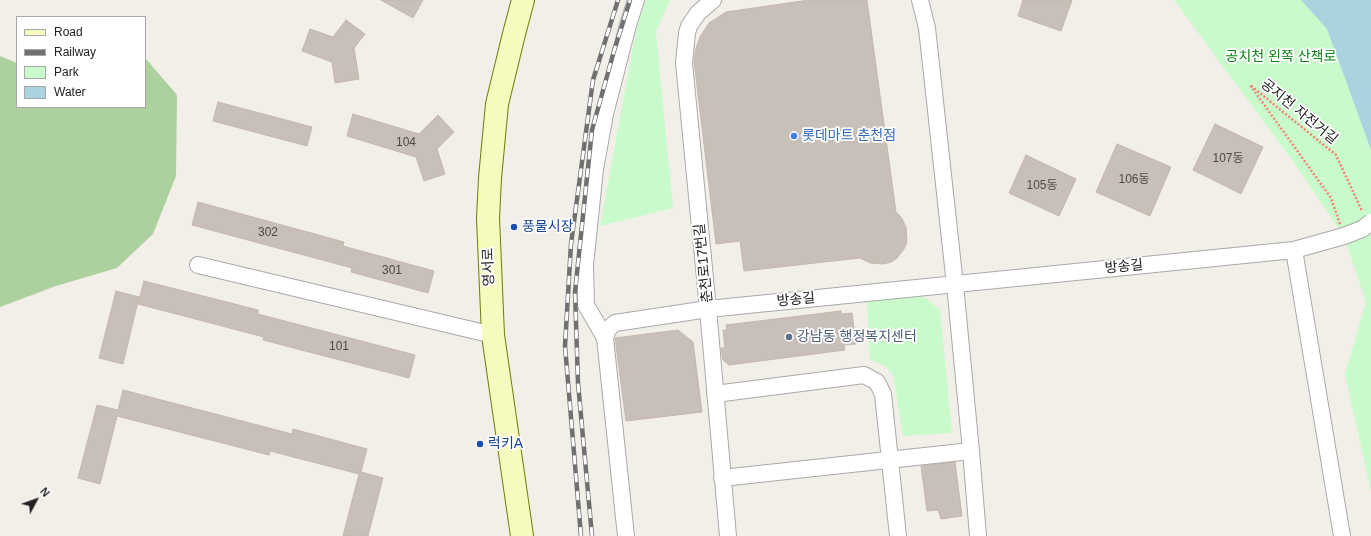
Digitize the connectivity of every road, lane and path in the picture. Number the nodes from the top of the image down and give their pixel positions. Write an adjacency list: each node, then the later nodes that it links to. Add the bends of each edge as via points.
1 (523, 0): 11 (street, 영서로, via 497,104 490,172 488,218)
2 (636, 0): 12 (street, via 605,114 595,169 585,264 586,305)
3 (713, 0): 10 (street, 춘천로17번길, via 698,13 689,26 684,62)
4 (920, 0): 9 (street, via 927,28)
5 (1366, 222): 6 (street, 방송길); 6 (path, 공지천 자전거길, via 1336,155 1250,85 1331,198)
6 (1344, 236): 7 (street, 방송길)
7 (1294, 250): 9 (street, 방송길); 22 (street)
8 (198, 265): 11 (street)
9 (955, 285): 10 (street, 방송길); 14 (street)
10 (708, 308): 12 (street, via 614,323 608,329); 13 (street, 춘천로17번길)
11 (493, 335): 17 (street, 영서로)
12 (605, 338): 18 (street)
13 (715, 394): 15 (street, via 864,375 876,382 883,394); 16 (street, 춘천로17번길)
14 (972, 451): 15 (street); 21 (street)
15 (890, 460): 16 (street); 20 (street)
16 (722, 478): 19 (street, 춘천로17번길)
17 (522, 536)
18 (626, 536)
19 (728, 536)
20 (898, 536)
21 (978, 536)
22 (1342, 536)

